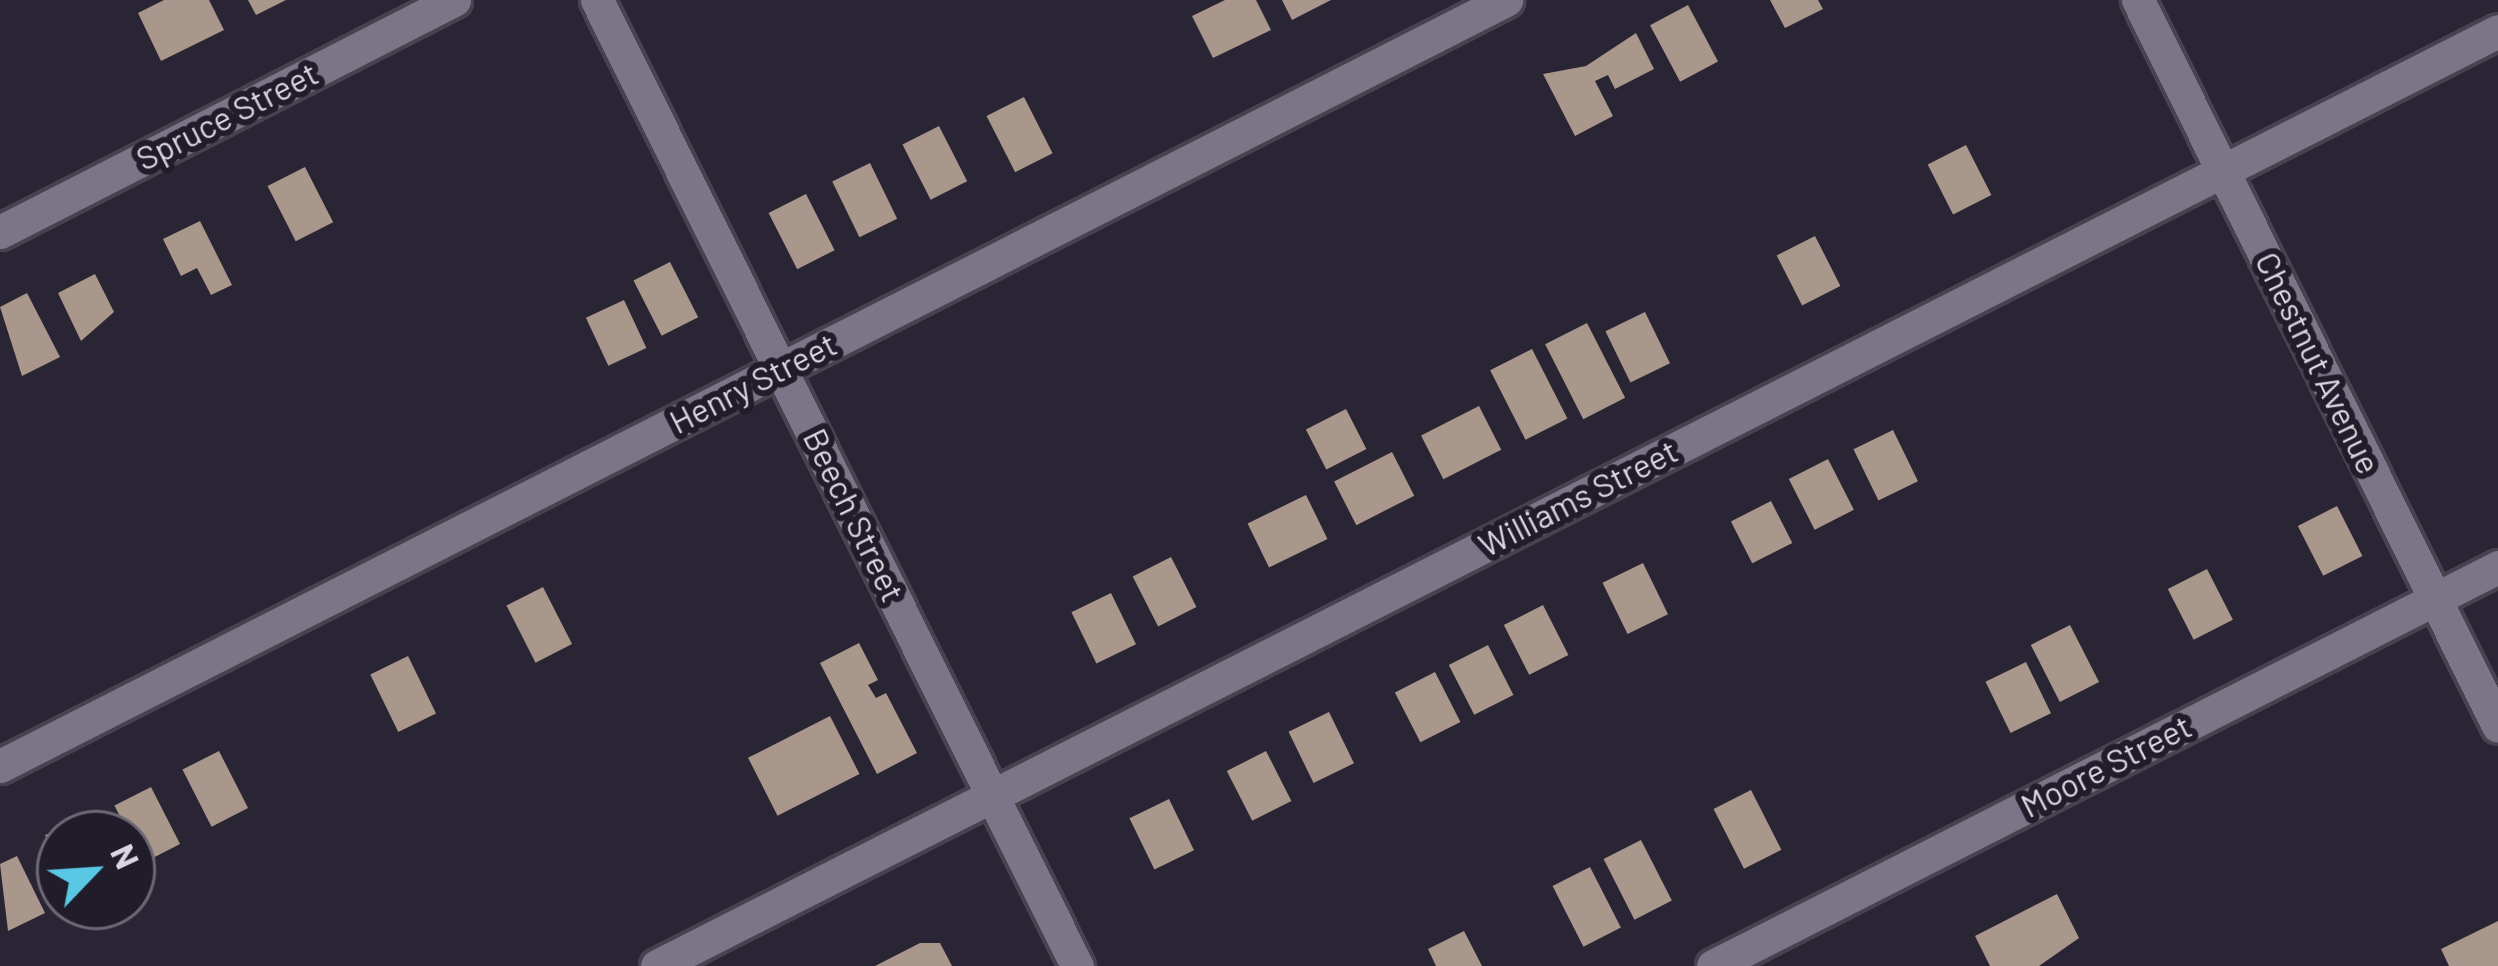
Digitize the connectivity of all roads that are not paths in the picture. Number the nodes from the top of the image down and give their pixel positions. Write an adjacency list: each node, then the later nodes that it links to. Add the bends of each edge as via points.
1 (454, 0): 7 (street, Spruce Street)
2 (597, 0): 8 (street, Beech Street)
3 (1507, 0): 8 (street, Henry Street)
4 (2138, 0): 6 (street, Chestnut Avenue)
5 (2498, 32): 6 (street, Williams Street)
6 (2223, 171): 10 (street, Chestnut Avenue); 13 (street, Williams Street)
7 (0, 232)
8 (781, 369): 12 (street, Henry Street); 13 (street, Beech Street)
9 (2498, 567): 10 (street, Moore Street)
10 (2435, 599): 11 (street, Chestnut Avenue); 16 (street, Moore Street)
11 (2498, 726)
12 (0, 766)
13 (992, 795): 14 (street, Williams Street); 15 (street, Beech Street)
14 (658, 966)
15 (1077, 966)
16 (1713, 966)

